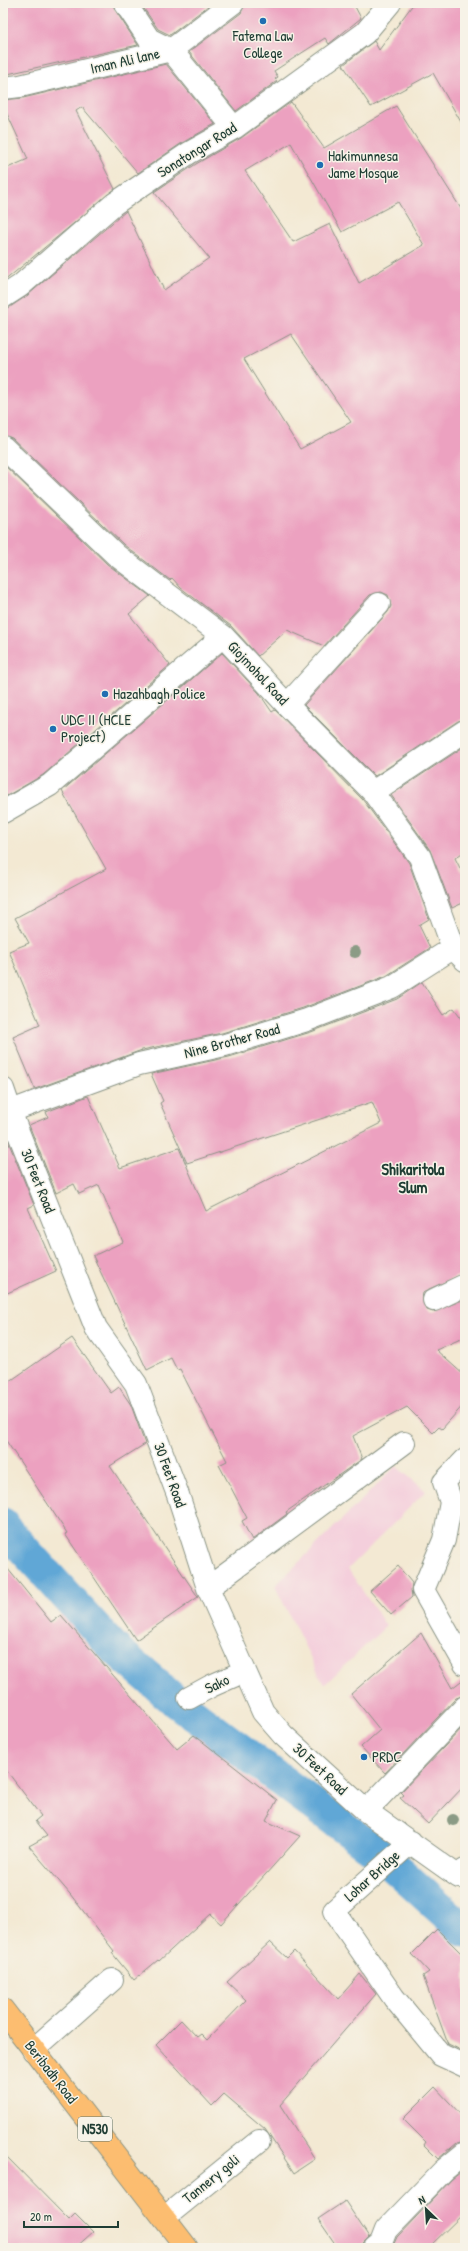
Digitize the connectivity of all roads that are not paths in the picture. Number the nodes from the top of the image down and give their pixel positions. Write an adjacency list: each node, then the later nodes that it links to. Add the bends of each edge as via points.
1 (125, 3): 4 (street, via 149,39)
2 (233, 3): 4 (street, Iman Ali lane)
3 (390, 3): 6 (street, Sonatongar Road, via 365,33)
4 (171, 50): 5 (street, Iman Ali lane); 6 (street)
5 (3, 88)
6 (234, 128): 7 (street, Sonatongar Road, via 189,153 114,204 20,286)
7 (3, 297)
8 (3, 447): 10 (street, Giojmohol Road, via 116,555)
9 (379, 604): 11 (street)
10 (223, 636): 11 (street, Giojmohol Road); 14 (street, via 50,786)
11 (287, 705): 13 (street, Giojmohol Road)
12 (465, 731): 13 (street)
13 (373, 792): 15 (street, Giojmohol Road, via 420,857)
14 (3, 812)
15 (459, 954): 17 (street, Nine Brother Road, via 392,987 307,1020 225,1045 139,1064)
16 (3, 1089): 17 (street, 30 Feet Road)
17 (7, 1114): 24 (street, 30 Feet Road, via 96,1328 136,1384 178,1495)
18 (465, 1285): 19 (street)
19 (434, 1300)
20 (404, 1443): 24 (street)
21 (465, 1460): 22 (street)
22 (444, 1482): 23 (street); 25 (street, via 450,1502 444,1540 423,1590)
23 (465, 1496)
24 (208, 1588): 26 (street, 30 Feet Road)
25 (465, 1664)
26 (245, 1671): 27 (street, Sako); 29 (street, 30 Feet Road, via 262,1712 283,1735)
27 (190, 1698)
28 (465, 1707): 29 (street)
29 (366, 1812): 30 (street, 30 Feet Road)
30 (411, 1842): 31 (street, 30 Feet Road, via 459,1877); 35 (street, Lohar Bridge, via 334,1911 394,1998 441,2055)
31 (465, 1870)
32 (112, 1980): 34 (street)
33 (3, 2010): 34 (highway, Beribadh Road / N530)
34 (33, 2050): 38 (highway, Beribadh Road / N530)
35 (465, 2066)
36 (259, 2141): 38 (street, Tannery goli)
37 (465, 2153): 40 (street, via 444,2170 386,2230 381,2243)
38 (164, 2218): 39 (highway, Beribadh Road / N530)
39 (187, 2248)
40 (375, 2248)

